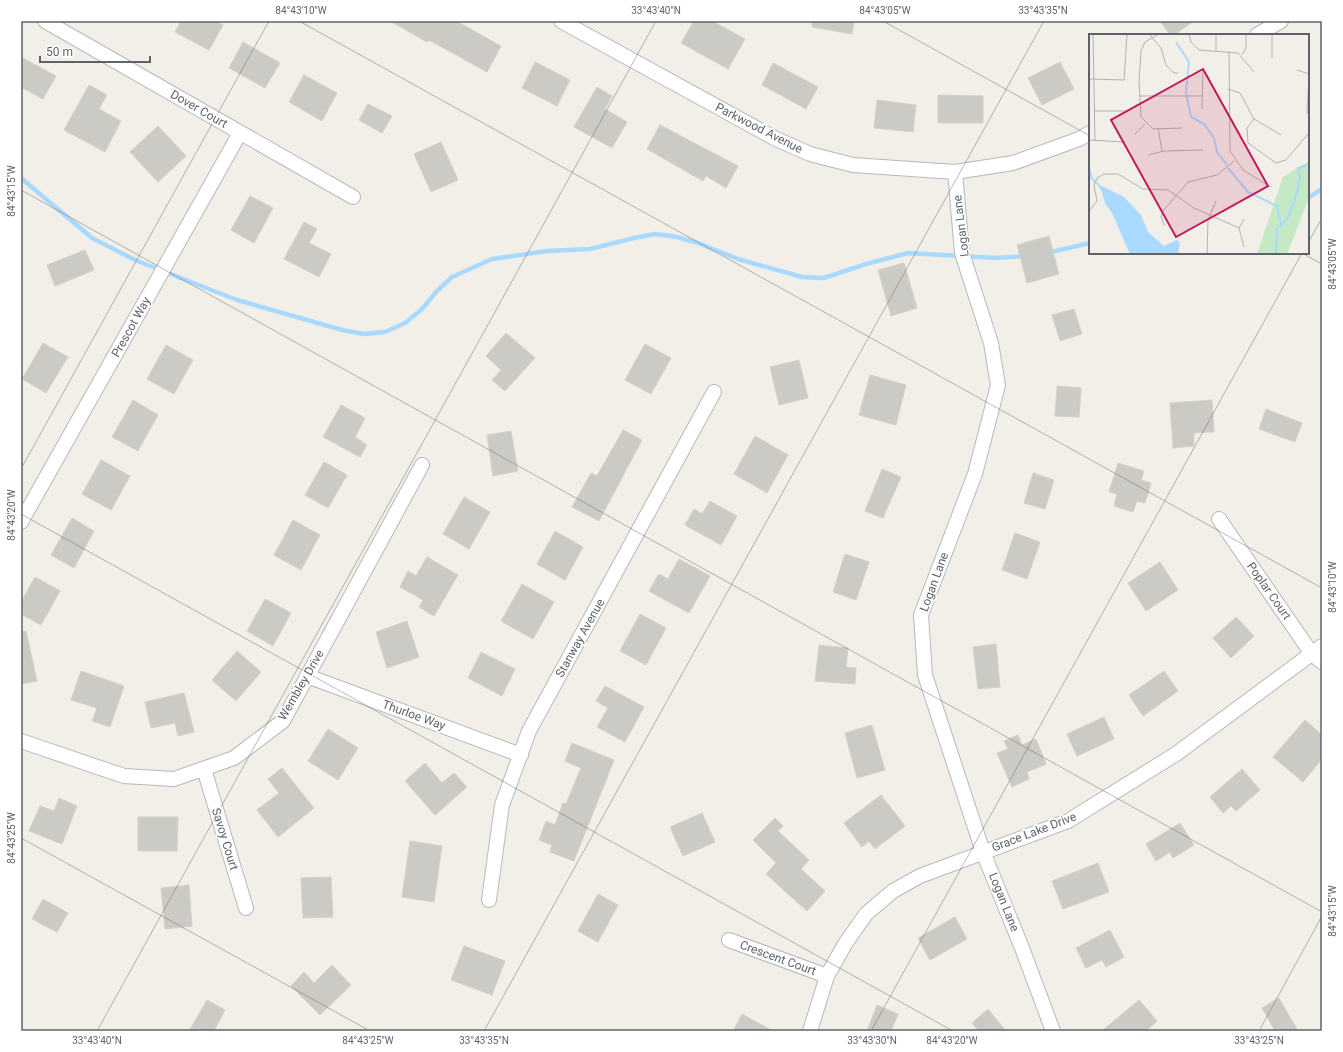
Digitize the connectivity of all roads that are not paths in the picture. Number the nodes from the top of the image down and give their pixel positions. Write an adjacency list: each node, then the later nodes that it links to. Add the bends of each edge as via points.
1 (45, 21): 5 (street, Dover Court)
2 (561, 21): 7 (street, Parkwood Avenue, via 776,139 810,154 853,165)
3 (1281, 21): 4 (street)
4 (1259, 34)
5 (240, 133): 8 (street, Dover Court); 12 (street, Prescot Way)
6 (1089, 134): 7 (street, Parkwood Avenue, via 1013,163)
7 (955, 172): 18 (street, Logan Lane, via 962,253 991,343 998,385 975,474 921,615 925,675)
8 (352, 197)
9 (714, 392): 16 (street, Stanway Avenue, via 529,731)
10 (422, 465): 14 (street, Wembley Drive)
11 (1219, 519): 13 (street, Poplar Court)
12 (21, 522)
13 (1319, 654): 18 (street, Grace Lake Drive, via 1176,754 1068,821)
14 (307, 676): 16 (street, Thurloe Way); 17 (street, Wembley Drive, via 283,721 234,758)
15 (21, 741): 17 (street, Wembley Drive, via 124,776 174,779)
16 (520, 755): 19 (street, Stanway Avenue, via 502,805)
17 (204, 769): 20 (street, Savoy Court)
18 (983, 852): 22 (street, Grace Lake Drive, via 920,876 893,890 866,914); 24 (street, Logan Lane)
19 (489, 900)
20 (246, 908)
21 (729, 940): 22 (street, Crescent Court)
22 (827, 976): 23 (street, Grace Lake Drive)
23 (810, 1031)
24 (1053, 1031)

